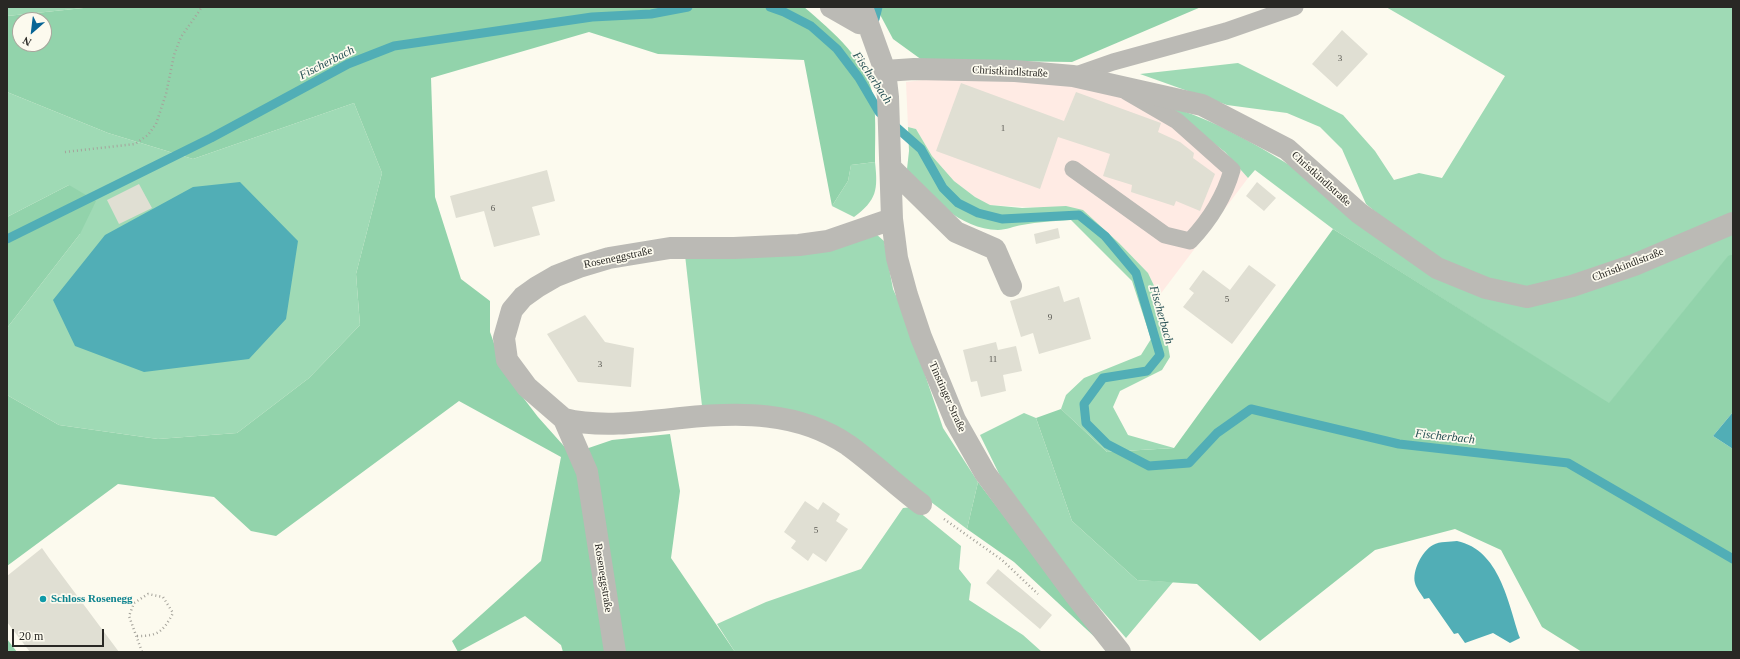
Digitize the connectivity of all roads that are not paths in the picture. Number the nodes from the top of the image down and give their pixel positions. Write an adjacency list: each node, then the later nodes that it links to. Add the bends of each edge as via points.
1 (831, 7): 3 (street, via 859,23)
2 (1295, 7): 5 (lane, via 1226,31 1113,62)
3 (865, 15): 4 (street)
4 (886, 71): 5 (street, Christkindlstraße, via 1016,71); 7 (street, Tinstinger Straße)
5 (1073, 76): 6 (street, Christkindlstraße)
6 (1113, 84): 8 (lane, via 1177,121 1232,170 1226,190 1206,224 1190,241 1165,235); 10 (street, Christkindlstraße, via 1202,105 1287,149 1360,213 1437,268 1486,288 1527,297 1572,286 1634,265)
7 (890, 160): 9 (street, Tinstinger Straße); 11 (street, via 956,232 995,249)
8 (1073, 169)
9 (892, 219): 12 (street, Roseneggstraße, via 828,241 806,244 670,248 636,252 579,267 537,287 523,297 512,310 504,338 507,360 527,387); 15 (street, Tinstinger Straße, via 897,258 907,295 955,420 986,473)
10 (1733, 223)
11 (1011, 286)
12 (564, 419): 13 (street, via 592,423 738,414 794,420 822,431 848,446); 14 (street, Roseneggstraße, via 587,472)
13 (921, 504)
14 (615, 652)
15 (1120, 652)

